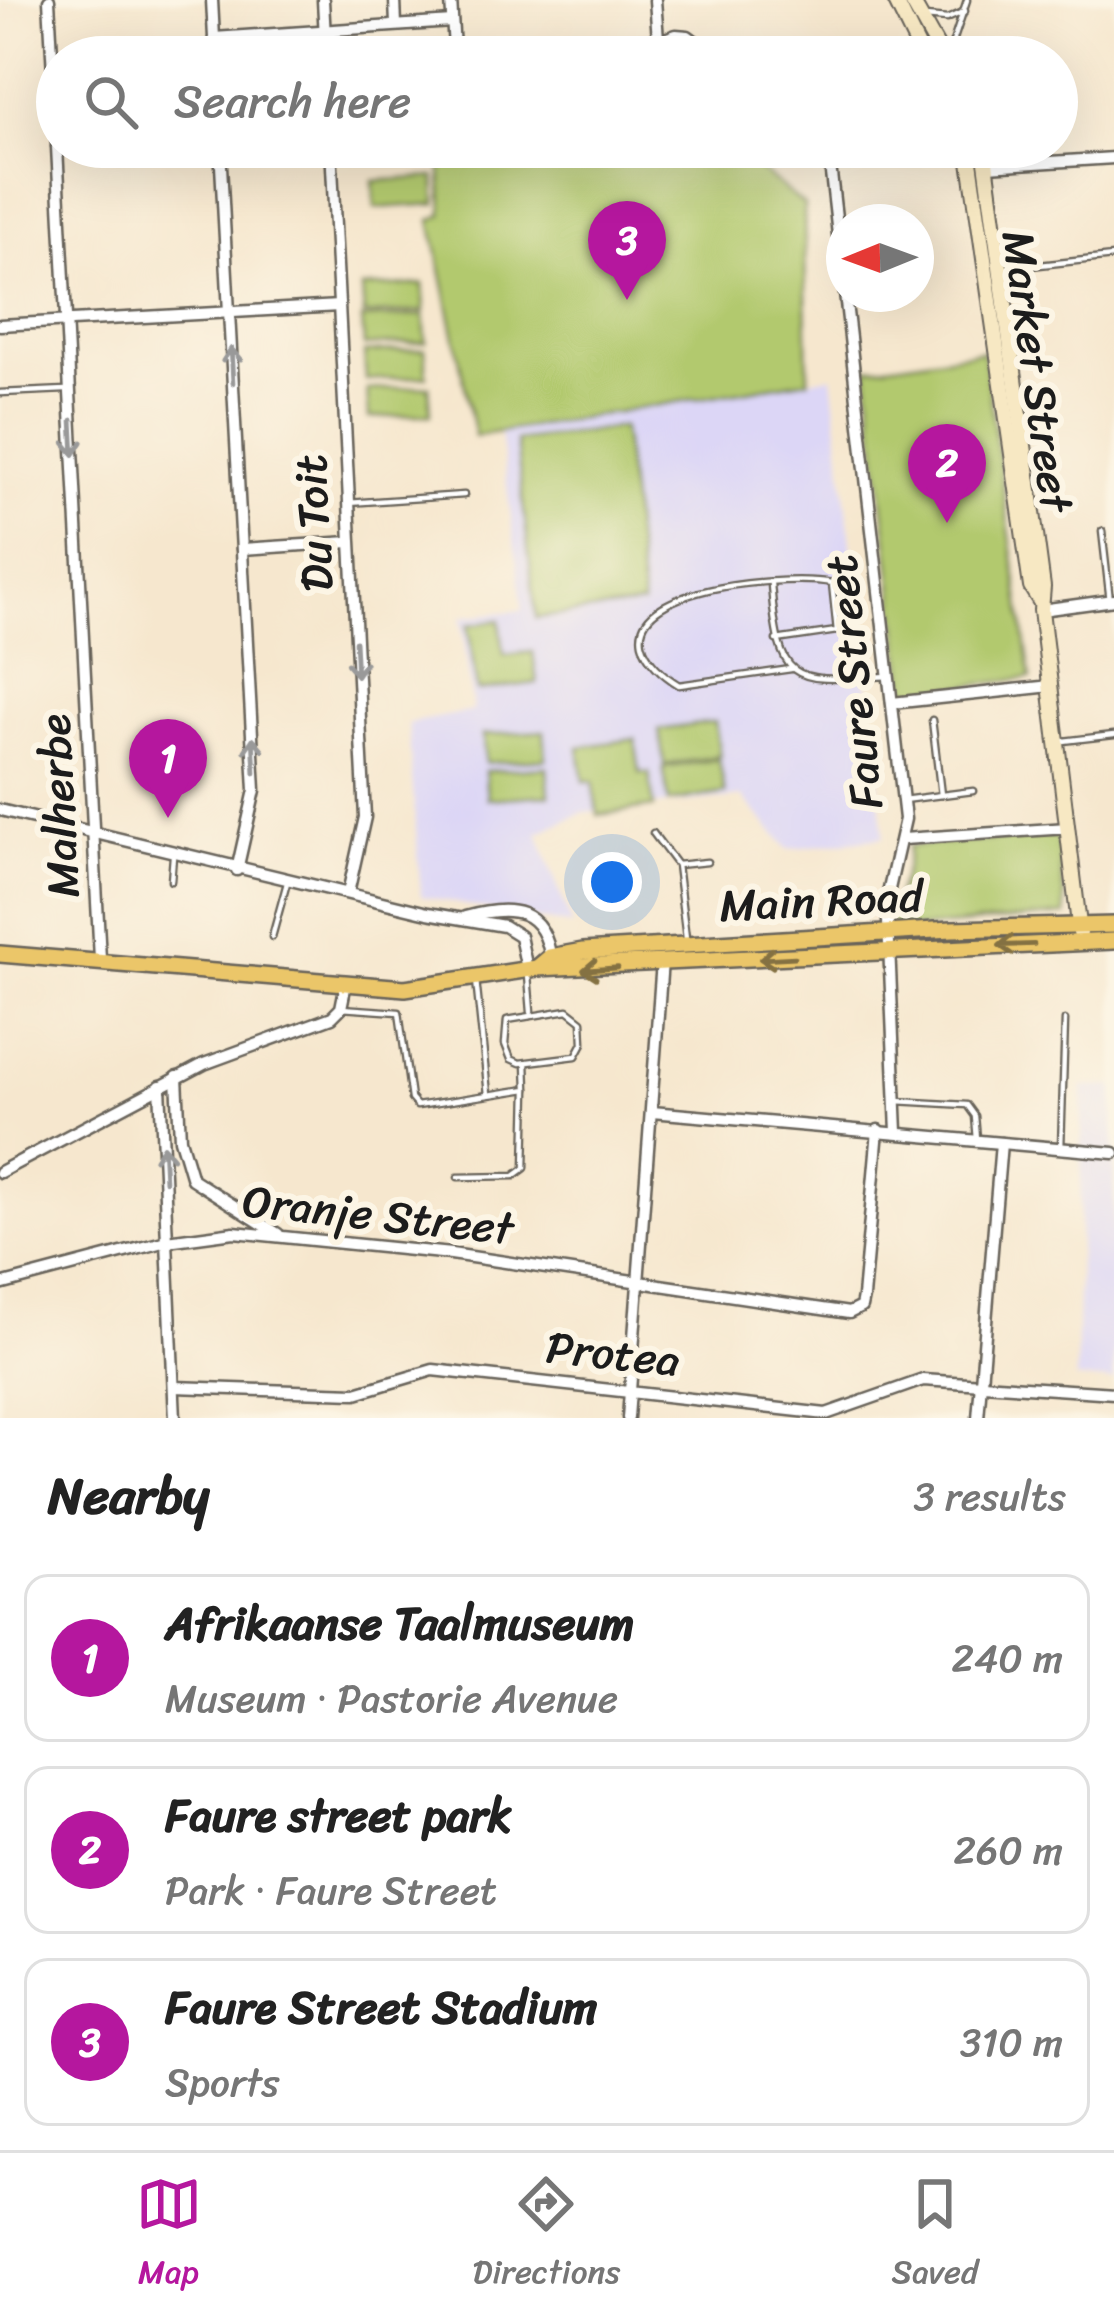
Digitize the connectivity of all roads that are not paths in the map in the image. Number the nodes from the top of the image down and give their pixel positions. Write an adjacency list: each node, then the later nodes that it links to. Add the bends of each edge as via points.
1 (50, 0): 15 (street, Malherbe)
2 (212, 0): 16 (street)
3 (323, 0): 14 (street)
4 (395, 0): 13 (street)
5 (451, 0): 12 (street)
6 (655, 0): 20 (street)
7 (895, 0): 21 (main road)
8 (911, 0): 11 (main road)
9 (967, 0): 10 (lane)
10 (965, 11): 11 (lane, via 947,19); 23 (lane)
11 (918, 16): 22 (main road)
12 (452, 22): 13 (street); 19 (street)
13 (396, 25): 14 (street)
14 (324, 29): 17 (street); 18 (street)
15 (52, 36)
16 (214, 36)
17 (238, 36)
18 (324, 36)
19 (455, 36)
20 (658, 36)
21 (913, 36)
22 (931, 36)
23 (954, 36)
24 (1114, 158): 25 (street)
25 (1078, 160)
26 (58, 168): 38 (street, Malherbe)
27 (221, 168): 37 (street)
28 (332, 168): 35 (street, Du Toit)
29 (830, 168): 32 (street, Faure Street)
30 (971, 168): 49 (main road, Market Street, via 1031,587)
31 (988, 168): 34 (main road, Market Street)
32 (834, 204)
33 (1113, 257): 34 (lane)
34 (1002, 269): 49 (main road, Market Street)
35 (340, 307): 37 (street); 43 (street, Du Toit)
36 (846, 312): 52 (street, Faure Street)
37 (230, 315): 38 (street); 46 (street, one-way to 37)
38 (66, 321): 39 (street); 40 (street, Malherbe)
39 (0, 325)
40 (70, 390): 41 (lane); 64 (street, Malherbe, one-way to 64)
41 (0, 393)
42 (464, 495): 43 (lane)
43 (348, 503): 45 (street, Du Toit)
44 (1102, 531): 48 (lane)
45 (350, 542): 46 (street); 72 (street, Du Toit, one-way to 72, via 365,818)
46 (242, 549): 69 (street, one-way to 46, via 255,790)
47 (771, 584): 50 (lane); 50 (lane, via 832,583 838,627); 51 (lane, via 669,598 645,618 642,644 669,679 688,686)
48 (1112, 600): 49 (street)
49 (1041, 606): 53 (main road, Market Street)
50 (776, 640): 51 (lane)
51 (791, 669): 52 (lane, via 819,680)
52 (889, 676): 54 (street, Faure Street)
53 (1051, 686): 54 (street); 57 (main road, Market Street)
54 (892, 703): 60 (street, Faure Street)
55 (932, 720): 59 (lane)
56 (1114, 735): 57 (lane)
57 (1058, 741): 62 (main road, Market Street)
58 (973, 791): 59 (lane)
59 (941, 795): 60 (lane)
60 (903, 800): 65 (street, Faure Street)
61 (0, 810): 64 (street)
62 (1068, 828): 65 (street); 74 (main road, Market Street)
63 (653, 833): 68 (lane)
64 (97, 836): 66 (street); 83 (street, Malherbe)
65 (903, 839): 77 (street, Faure Street, via 887,898)
66 (173, 853): 69 (street); 71 (lane)
67 (707, 862): 68 (lane)
68 (677, 865): 80 (lane)
69 (237, 870): 70 (street)
70 (288, 879): 72 (street); 76 (lane)
71 (171, 880)
72 (348, 893): 73 (street)
73 (456, 919): 85 (street, via 514,929); 85 (street, via 491,911 533,918 545,931)
74 (1080, 923): 75 (main road, Main Road); 77 (main road, Main Road); 79 (main road, Market Street)
75 (1114, 925)
76 (272, 937)
77 (892, 941): 79 (main road, Main Road, one-way to 77); 80 (main road, Main Road); 84 (main road, Main Road, one-way to 84); 96 (street, Faure Street)
78 (1114, 941): 79 (main road, Main Road)
79 (1081, 943)
80 (687, 944): 81 (main road, Main Road)
81 (661, 946): 84 (street); 85 (main road, Main Road)
82 (0, 953): 83 (main road, Main Road)
83 (100, 958): 87 (main road, Main Road)
84 (663, 964): 85 (main road, Main Road, one-way to 85); 97 (street)
85 (542, 966): 86 (main road, Main Road); 89 (lane)
86 (476, 978): 87 (main road, Main Road, via 405,988); 95 (lane)
87 (346, 983): 88 (street)
88 (341, 1008): 92 (street); 95 (lane, via 399,1012 415,1105)
89 (531, 1014): 91 (lane, via 505,1024 508,1055); 91 (lane, via 574,1011 583,1042 572,1058)
90 (1065, 1020): 102 (lane)
91 (526, 1063): 94 (lane)
92 (177, 1077): 93 (street); 106 (street, via 180,1139 192,1179)
93 (160, 1086): 104 (street); 107 (street, one-way to 93)
94 (526, 1089): 95 (lane); 105 (lane, via 525,1168 514,1176)
95 (488, 1094)
96 (896, 1101): 99 (street, Faure Street); 100 (lane, via 967,1105)
97 (652, 1112): 98 (street); 108 (street)
98 (878, 1130): 99 (street); 108 (street, Oranje Street, via 861,1307 843,1313)
99 (897, 1132): 100 (street)
100 (978, 1141): 101 (street)
101 (1001, 1143): 102 (street); 110 (street)
102 (1060, 1148): 103 (street)
103 (1114, 1153)
104 (0, 1172)
105 (458, 1177)
106 (279, 1235): 107 (street, Oranje Street); 108 (street, Oranje Street)
107 (167, 1241): 109 (street, Oranje Street); 111 (street)
108 (638, 1280): 112 (street)
109 (0, 1285)
110 (980, 1384): 113 (street, Protea); 114 (street, Protea, via 908,1382); 117 (street)
111 (173, 1387): 112 (street, Protea, via 356,1393 433,1370); 115 (street)
112 (630, 1393): 114 (street, Protea); 116 (street)
113 (1114, 1393)
114 (812, 1416)
115 (175, 1418)
116 (628, 1418)
117 (978, 1418)

